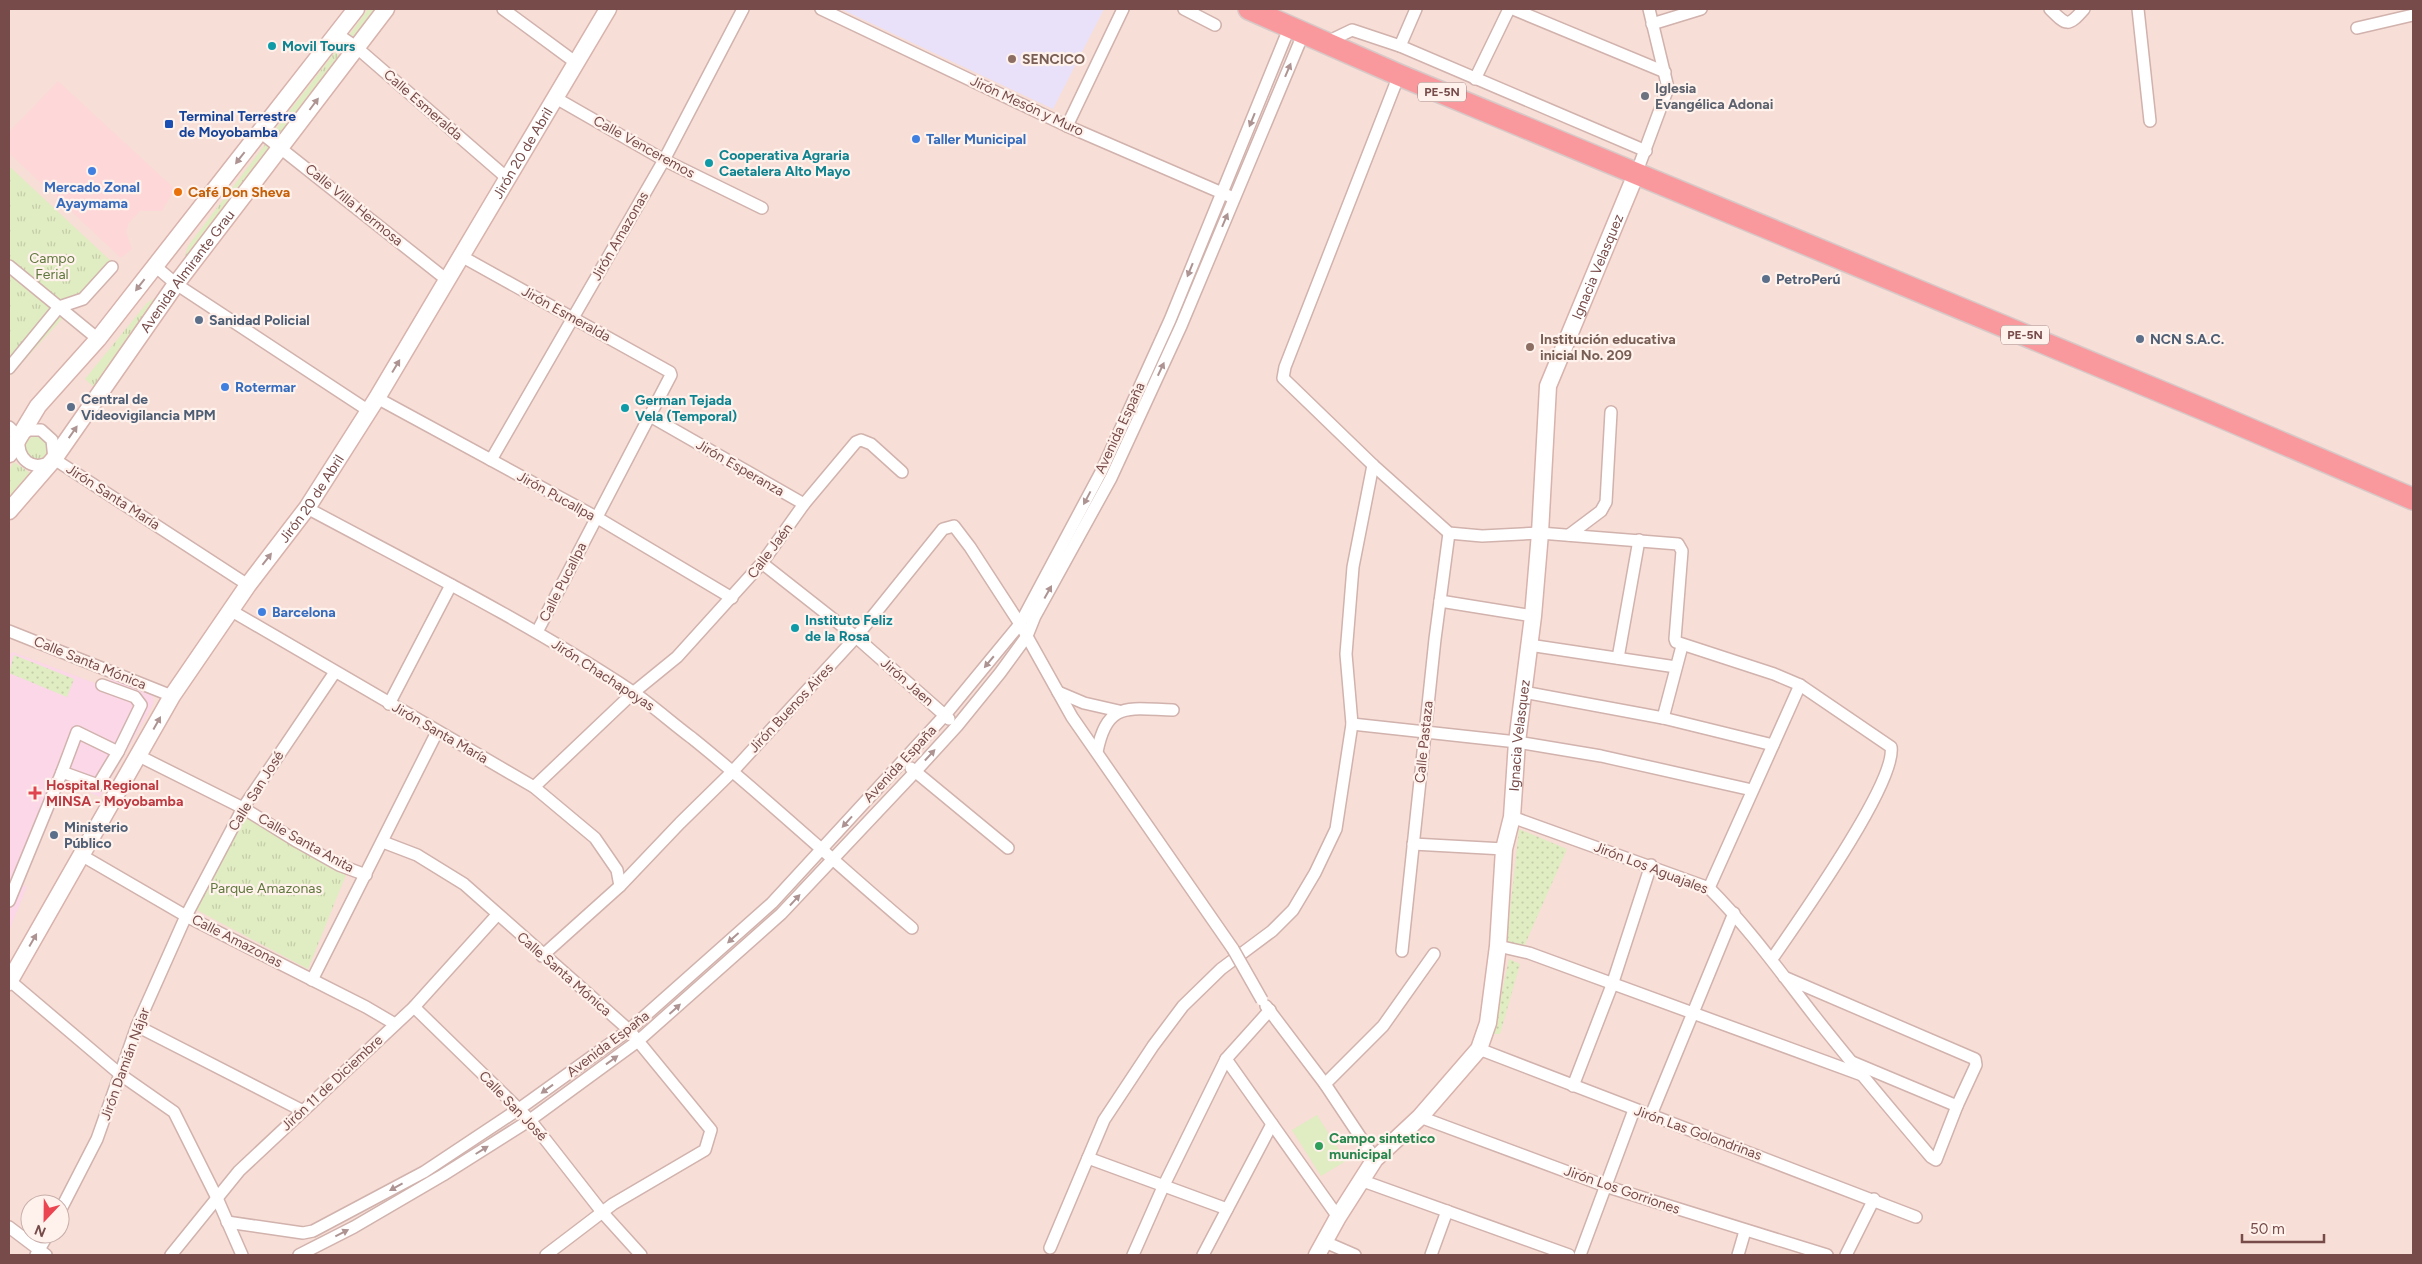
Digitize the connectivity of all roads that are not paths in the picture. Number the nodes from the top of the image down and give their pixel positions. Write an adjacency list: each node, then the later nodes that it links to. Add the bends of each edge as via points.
1 (356, 9): 22 (main road, Avenida Almirante Grau)
2 (386, 9): 25 (main road, Avenida Almirante Grau)
3 (503, 9): 26 (street)
4 (608, 9): 26 (main road, Jirón 20 de Abril)
5 (744, 9): 36 (street, Jirón Amazonas)
6 (821, 9): 32 (street, Jirón Mesón y Muro)
7 (1123, 9): 32 (street)
8 (1184, 9): 19 (street)
9 (1249, 9): 21 (highway, PE-5N)
10 (1416, 9): 24 (street)
11 (1511, 9): 27 (street); 29 (street)
12 (1649, 9): 18 (street)
13 (1701, 9): 18 (street)
14 (2050, 9): 16 (street, via 2066,23 2072,22)
15 (2138, 9): 31 (street)
16 (2082, 12)
17 (2413, 15): 20 (street)
18 (1652, 24): 27 (street)
19 (1215, 25)
20 (2357, 28)
21 (1297, 29): 23 (highway, PE-5N); 39 (street, Avenida España, one-way to 39); 40 (street, Avenida España, one-way to 21)
22 (337, 34): 25 (street, Calle Esmeralda); 33 (main road, Avenida Almirante Grau)
23 (1327, 42): 24 (street, via 1352,30); 28 (highway, PE-5N)
24 (1400, 46): 29 (street)
25 (356, 47): 34 (main road, Avenida Almirante Grau, one-way to 25); 38 (street, Calle Esmeralda)
26 (575, 62): 30 (main road, Jirón 20 de Abril)
27 (1665, 72): 35 (street, via 1667,94)
28 (1399, 75): 37 (highway, PE-5N); 60 (street, via 1283,376)
29 (1475, 79): 35 (street)
30 (554, 97): 36 (street, Calle Venceremos); 38 (main road, Jirón 20 de Abril)
31 (2150, 121)
32 (1067, 126): 39 (street, Jirón Mesón y Muro)
33 (260, 132): 34 (street, Calle Villa Hermosa); 44 (main road, Avenida Almirante Grau, one-way to 44)
34 (282, 147): 46 (street, Calle Villa Hermosa); 47 (main road, Avenida Almirante Grau)
35 (1646, 151): 37 (street)
36 (664, 160): 41 (street, Calle Venceremos); 49 (street, Jirón Amazonas)
37 (1636, 174): 62 (highway, PE-5N); 68 (main road, Ignacia Velasquez, via 1548,386)
38 (507, 178): 42 (main road, Jirón 20 de Abril)
39 (1222, 193): 40 (street, Jirón Mesón y Muro); 78 (street, Avenida España, one-way to 78, via 1170,320 1101,472)
40 (1235, 198): 81 (street, Avenida España, one-way to 40, via 1111,478)
41 (762, 208)
42 (461, 256): 46 (main road, Jirón 20 de Abril); 49 (street, Jirón Esmeralda)
43 (9, 266): 48 (street)
44 (155, 266): 47 (street, Jirón Pucallpa); 50 (main road, Avenida Almirante Grau, one-way to 50)
45 (112, 267): 48 (street, via 83,299)
46 (447, 280): 53 (main road, Jirón 20 de Abril, one-way to 46)
47 (176, 284): 53 (street, Jirón Pucallpa); 58 (main road, Avenida Almirante Grau, one-way to 47)
48 (59, 307): 50 (street); 51 (street)
49 (573, 318): 52 (street, Jirón Esmeralda); 59 (street, Jirón Amazonas)
50 (98, 339): 56 (main road, Avenida Almirante Grau)
51 (9, 368)
52 (670, 372): 55 (street, Calle Pucallpa)
53 (373, 405): 59 (street, Jirón Pucallpa); 64 (main road, Jirón 20 de Abril)
54 (1611, 412): 69 (street, via 1606,502 1600,511)
55 (650, 416): 63 (street, Jirón Esperanza); 66 (street, Calle Pucallpa)
56 (14, 432): 57 (main road, Avenida Almirante Grau); 58 (street, Jirón Santa María, via 41,430 52,440); 58 (street, via 19,454 30,465 41,465)
57 (9, 454)
58 (54, 459): 65 (main road, Avenida Almirante Grau); 72 (street, Jirón Santa María)
59 (491, 460): 66 (street, Jirón Pucallpa)
60 (1373, 465): 67 (street); 99 (street, via 1354,568 1346,654)
61 (902, 472): 63 (street, Calle Jaén, via 872,444 861,440 850,448)
62 (2413, 499)
63 (804, 504): 71 (street, Calle Jaén)
64 (308, 508): 72 (main road, Jirón 20 de Abril, one-way to 64); 73 (street, Jirón Chachapoyas)
65 (9, 511)
66 (596, 518): 74 (street, Jirón Pucallpa); 80 (street, Calle Pucallpa)
67 (1449, 533): 68 (street, via 1482,536); 75 (street, Calle Pastaza)
68 (1540, 533): 69 (street); 77 (main road, Ignacia Velasquez)
69 (1568, 535): 70 (street)
70 (1639, 540): 84 (street, via 1680,546 1675,639); 85 (street)
71 (762, 563): 74 (street, Calle Jaén); 82 (street, Jirón Jaen)
72 (248, 585): 76 (main road, Jirón 20 de Abril)
73 (451, 585): 80 (street, Jirón Chachapoyas); 94 (street)
74 (732, 598): 90 (street, Calle Jaén, via 676,657)
75 (1440, 601): 77 (street); 102 (street, Calle Pastaza)
76 (230, 610): 87 (street, Jirón Santa María); 93 (main road, Jirón 20 de Abril)
77 (1533, 616): 83 (main road, Ignacia Velasquez)
78 (1020, 624): 81 (street); 82 (street, Jirón Buenos Aires, via 954,526 943,529); 97 (street, Avenida España, one-way to 97)
79 (9, 631): 93 (street, Calle Santa Mónica)
80 (537, 632): 90 (street, Jirón Chachapoyas)
81 (1027, 636): 91 (street); 100 (street, Avenida España)
82 (856, 637): 97 (street, Jirón Jaen); 109 (street, Jirón Buenos Aires)
83 (1529, 645): 85 (street); 92 (main road, Ignacia Velasquez)
84 (1682, 646): 86 (street); 88 (street)
85 (1618, 658): 86 (street)
86 (1676, 667): 98 (street)
87 (335, 672): 94 (street, Jirón Santa María); 114 (street, Calle San José)
88 (1800, 685): 104 (street); 136 (street, via 1885,741 1891,746 1891,759 1834,869)
89 (102, 686): 105 (street, via 135,697 141,705)
90 (634, 692): 109 (street, Jirón Chachapoyas); 112 (street, Calle Jaén)
91 (1058, 692): 96 (street, via 1084,703); 106 (street)
92 (1523, 692): 98 (street); 103 (main road, Ignacia Velasquez)
93 (172, 696): 107 (main road, Jirón 20 de Abril, one-way to 93)
94 (389, 704): 101 (street, Jirón Santa María)
95 (1173, 710): 96 (street)
96 (1119, 711): 106 (street, via 1103,730)
97 (945, 715): 100 (street, Jirón Jaen); 108 (street, Avenida España)
98 (1663, 718): 104 (street)
99 (1352, 724): 102 (street); 163 (street, via 1336,829 1293,910 1183,1006 1104,1120)
100 (957, 726): 111 (street, Avenida España, one-way to 100)
101 (437, 732): 112 (street, Jirón Santa María); 116 (street)
102 (1425, 733): 103 (street); 117 (street, Calle Pastaza)
103 (1517, 742): 113 (street, via 1601,756); 115 (main road, Ignacia Velasquez)
104 (1773, 746): 113 (street)
105 (118, 752): 110 (street, via 98,785); 110 (street, via 77,732)
106 (1097, 752): 142 (street, bridge, via 1233,949)
107 (139, 756): 114 (street, Calle Santa Anita); 121 (main road, Jirón 20 de Abril)
108 (904, 758): 111 (street); 120 (street, Avenida España, one-way to 120)
109 (733, 771): 120 (street, Jirón Chachapoyas); 125 (street, Jirón Buenos Aires)
110 (62, 772): 127 (street)
111 (915, 772): 118 (street); 122 (street, Avenida España)
112 (534, 787): 125 (street, Jirón Santa María, via 595,838 617,870)
113 (1752, 790): 126 (street)
114 (243, 808): 124 (street, Calle Santa Anita, via 323,856); 130 (street, Calle San José)
115 (1512, 816): 119 (main road, Ignacia Velasquez); 123 (street, Jirón Los Aguajales)
116 (382, 842): 124 (street); 129 (street, Calle Santa Mónica, via 417,855 464,884)
117 (1413, 844): 119 (street); 133 (street, Calle Pastaza)
118 (1008, 848)
119 (1504, 849): 132 (main road, Ignacia Velasquez)
120 (822, 850): 122 (street, Jirón Chachapoyas); 146 (street, Avenida España, one-way to 146, via 772,902)
121 (81, 855): 130 (street, Calle Amazonas); 139 (main road, Jirón 20 de Abril, one-way to 121)
122 (832, 860): 131 (street, Jirón Chachapoyas); 147 (street, Avenida España, one-way to 122, via 782,914)
123 (1651, 865): 126 (street, Jirón Los Aguajales); 140 (street)
124 (366, 875): 138 (street)
125 (620, 886): 135 (street, Jirón Buenos Aires)
126 (1709, 888): 128 (street, Jirón Los Aguajales)
127 (9, 901)
128 (1734, 913): 136 (street, Jirón Los Aguajales); 143 (street)
129 (497, 915): 135 (street, Calle Santa Mónica); 141 (street, Jirón 11 de Diciembre)
130 (186, 916): 138 (street, Calle Amazonas); 145 (street, Jirón Damián Nájar)
131 (912, 928)
132 (1498, 946): 140 (street, via 1529,953); 148 (main road, Ignacia Velasquez, via 1488,1023)
133 (1402, 950)
134 (1434, 954): 153 (street, via 1384,1026)
135 (542, 956): 146 (street, Calle Santa Mónica)
136 (1772, 959): 137 (street, Jirón Los Aguajales)
137 (1784, 977): 150 (street, Jirón Los Aguajales); 155 (street, via 1974,1059 1976,1065)
138 (312, 980): 144 (street, Calle Amazonas)
139 (9, 981): 151 (street)
140 (1612, 985): 143 (street); 154 (street)
141 (414, 1007): 144 (street, Jirón 11 de Diciembre); 156 (street, Calle San José)
142 (1270, 1010): 149 (street); 153 (street)
143 (1692, 1013): 152 (street); 159 (street)
144 (394, 1024): 158 (street, Jirón 11 de Diciembre)
145 (137, 1026): 151 (street, Jirón Damián Nájar); 158 (street)
146 (629, 1030): 147 (street, Calle Santa Mónica); 156 (street, Avenida España, one-way to 156)
147 (638, 1041): 161 (street, Avenida España, one-way to 147); 175 (street, Calle Santa Mónica, via 711,1130 709,1141 704,1150)
148 (1479, 1050): 154 (street, Jirón Las Golondrinas); 160 (main road, Ignacia Velasquez)
149 (1226, 1059): 162 (street); 167 (street)
150 (1850, 1062): 152 (street, Jirón Los Aguajales); 155 (street)
151 (121, 1075): 170 (street, Jirón Damián Nájar, via 97,1138); 171 (street, via 174,1112)
152 (1862, 1075): 155 (street, Jirón Los Aguajales, via 1936,1160)
153 (1325, 1084): 164 (street)
154 (1573, 1086): 157 (street, Jirón Las Golondrinas)
155 (1957, 1106)
156 (519, 1109): 161 (street, Calle San José); 165 (street, Avenida España)
157 (1634, 1110): 159 (street, Jirón Las Golondrinas); 168 (street)
158 (303, 1111): 171 (street, Jirón 11 de Diciembre, via 239,1171)
159 (1651, 1115): 172 (street, Jirón Las Golondrinas)
160 (1420, 1117): 164 (main road, Ignacia Velasquez); 168 (street, Jirón Los Gorriones)
161 (530, 1120): 169 (street, Avenida España, one-way to 161); 175 (street, Calle San José)
162 (1272, 1124): 173 (street); 176 (street)
163 (1088, 1158): 167 (street); 181 (street)
164 (1375, 1159): 166 (main road, Ignacia Velasquez)
165 (415, 1177): 169 (street); 178 (street, Avenida España, one-way to 178, via 304,1233)
166 (1363, 1181): 174 (street); 176 (main road, Ignacia Velasquez)
167 (1163, 1187): 173 (street); 189 (street)
168 (1608, 1187): 180 (street, Jirón Los Gorriones); 194 (street)
169 (422, 1188): 186 (street, Avenida España, one-way to 169)
170 (68, 1194)
171 (217, 1198): 178 (street); 184 (street, Jirón 11 de Diciembre)
172 (1874, 1199): 177 (street, Jirón Las Golondrinas); 197 (street)
173 (1227, 1209): 190 (street)
174 (1447, 1211): 192 (street); 193 (street)
175 (602, 1212): 187 (street); 188 (street, Calle San José)
176 (1338, 1217): 182 (main road, Ignacia Velasquez)
177 (1916, 1218)
178 (227, 1222): 185 (street)
179 (9, 1227): 183 (street)
180 (1745, 1231): 195 (street); 196 (street, Jirón Los Gorriones)
181 (1050, 1248)
182 (1321, 1248): 191 (street)
183 (40, 1254)
184 (171, 1255)
185 (242, 1255)
186 (299, 1255)
187 (546, 1255)
188 (641, 1255)
189 (1133, 1255)
190 (1203, 1255)
191 (1355, 1255)
192 (1431, 1255)
193 (1569, 1255)
194 (1580, 1255)
195 (1738, 1255)
196 (1827, 1255)
197 (1846, 1255)

